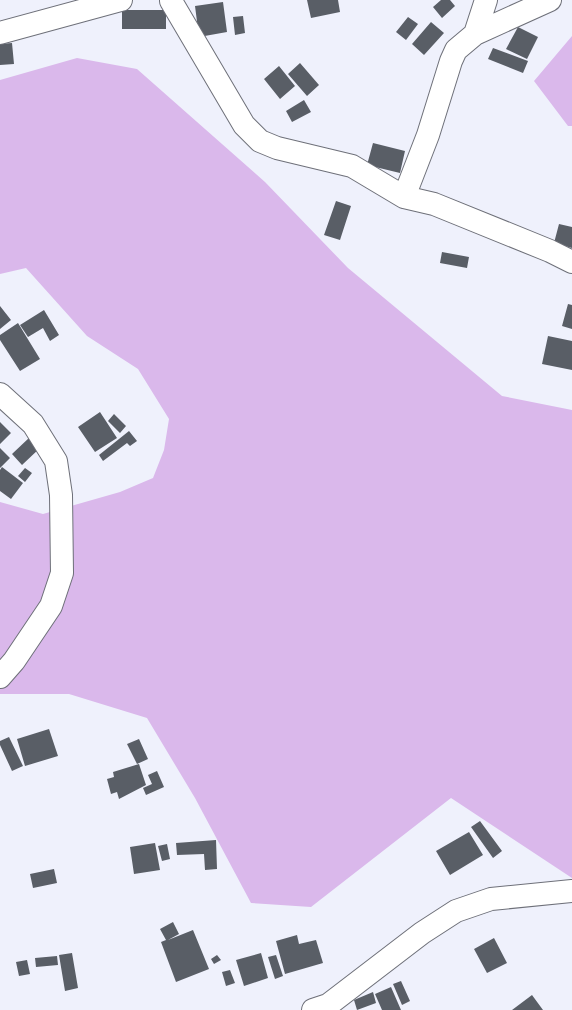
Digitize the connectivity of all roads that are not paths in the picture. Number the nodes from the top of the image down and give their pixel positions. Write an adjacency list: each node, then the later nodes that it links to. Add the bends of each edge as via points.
1 (121, 0): 5 (street)
2 (171, 0): 7 (street, via 244,125 260,141 278,148 352,166)
3 (486, 0): 6 (street)
4 (550, 0): 6 (street)
5 (0, 33)
6 (474, 34): 7 (street, via 456,50 451,61 428,135)
7 (404, 197): 8 (street, via 434,204)
8 (572, 262)
9 (0, 394): 10 (street, via 33,424 56,461 61,494 62,566 51,606 14,661)
10 (0, 677)
11 (572, 891): 12 (street, via 491,899 456,911 422,933 328,1005)
12 (313, 1010)

